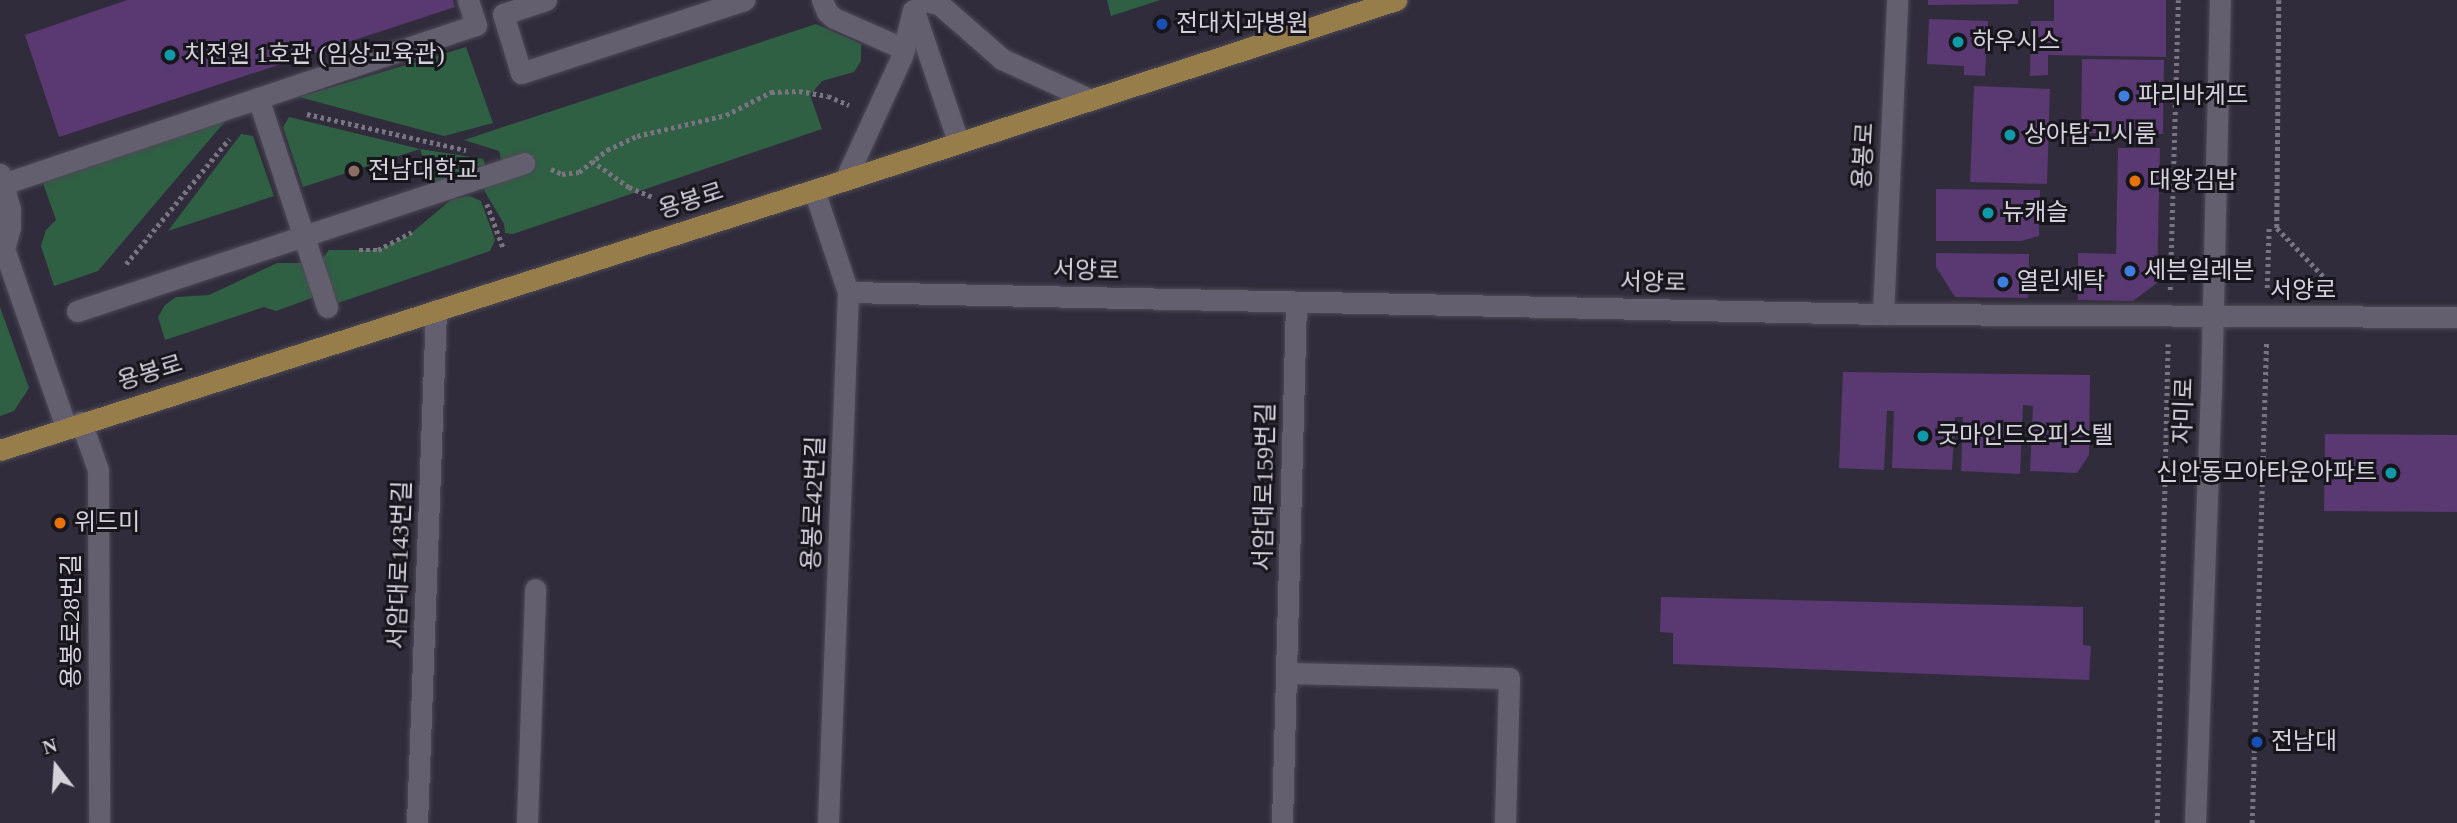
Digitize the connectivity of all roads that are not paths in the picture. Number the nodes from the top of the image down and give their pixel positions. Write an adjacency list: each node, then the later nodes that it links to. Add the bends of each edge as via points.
1 (468, 0): 10 (street, via 476,25)
2 (546, 0): 3 (street, via 503,14 521,73)
3 (744, 0)
4 (822, 0): 9 (street, via 834,18)
5 (1396, 0): 11 (main road, 용봉로)
6 (1897, 0): 24 (street, 용봉로)
7 (2220, 0): 26 (street, 자미로)
8 (915, 3): 9 (street); 11 (street, via 939,4 1002,59); 12 (street)
9 (904, 49): 15 (street)
10 (258, 98): 14 (street); 17 (street)
11 (1089, 99): 12 (main road, 용봉로)
12 (958, 141): 15 (main road, 용봉로)
13 (524, 163): 17 (street)
14 (2, 179): 18 (street, via 10,227)
15 (845, 180): 16 (main road, 용봉로)
16 (814, 190): 19 (street, 용봉로42번길); 22 (main road, 용봉로)
17 (303, 237): 21 (street); 23 (street)
18 (2, 249): 27 (street, 용봉로28번길)
19 (848, 292): 20 (street, 서양로); 34 (street, 용봉로42번길)
20 (1296, 302): 24 (street, 서양로); 30 (street, 서암대로159번길)
21 (327, 307)
22 (436, 310): 27 (main road, 용봉로); 32 (street, 서암대로143번길)
23 (77, 311)
24 (1883, 314): 26 (street, 서양로)
25 (2457, 317): 26 (street, 서양로)
26 (2214, 318): 37 (street, 자미로)
27 (74, 425): 28 (main road, 용봉로); 31 (street, 용봉로28번길, via 97,470)
28 (0, 450)
29 (534, 589): 33 (street)
30 (1287, 673): 35 (street, 서암대로159번길); 36 (street, via 1509,678)
31 (99, 823)
32 (417, 823)
33 (527, 823)
34 (828, 823)
35 (1283, 823)
36 (1505, 823)
37 (2195, 823)

